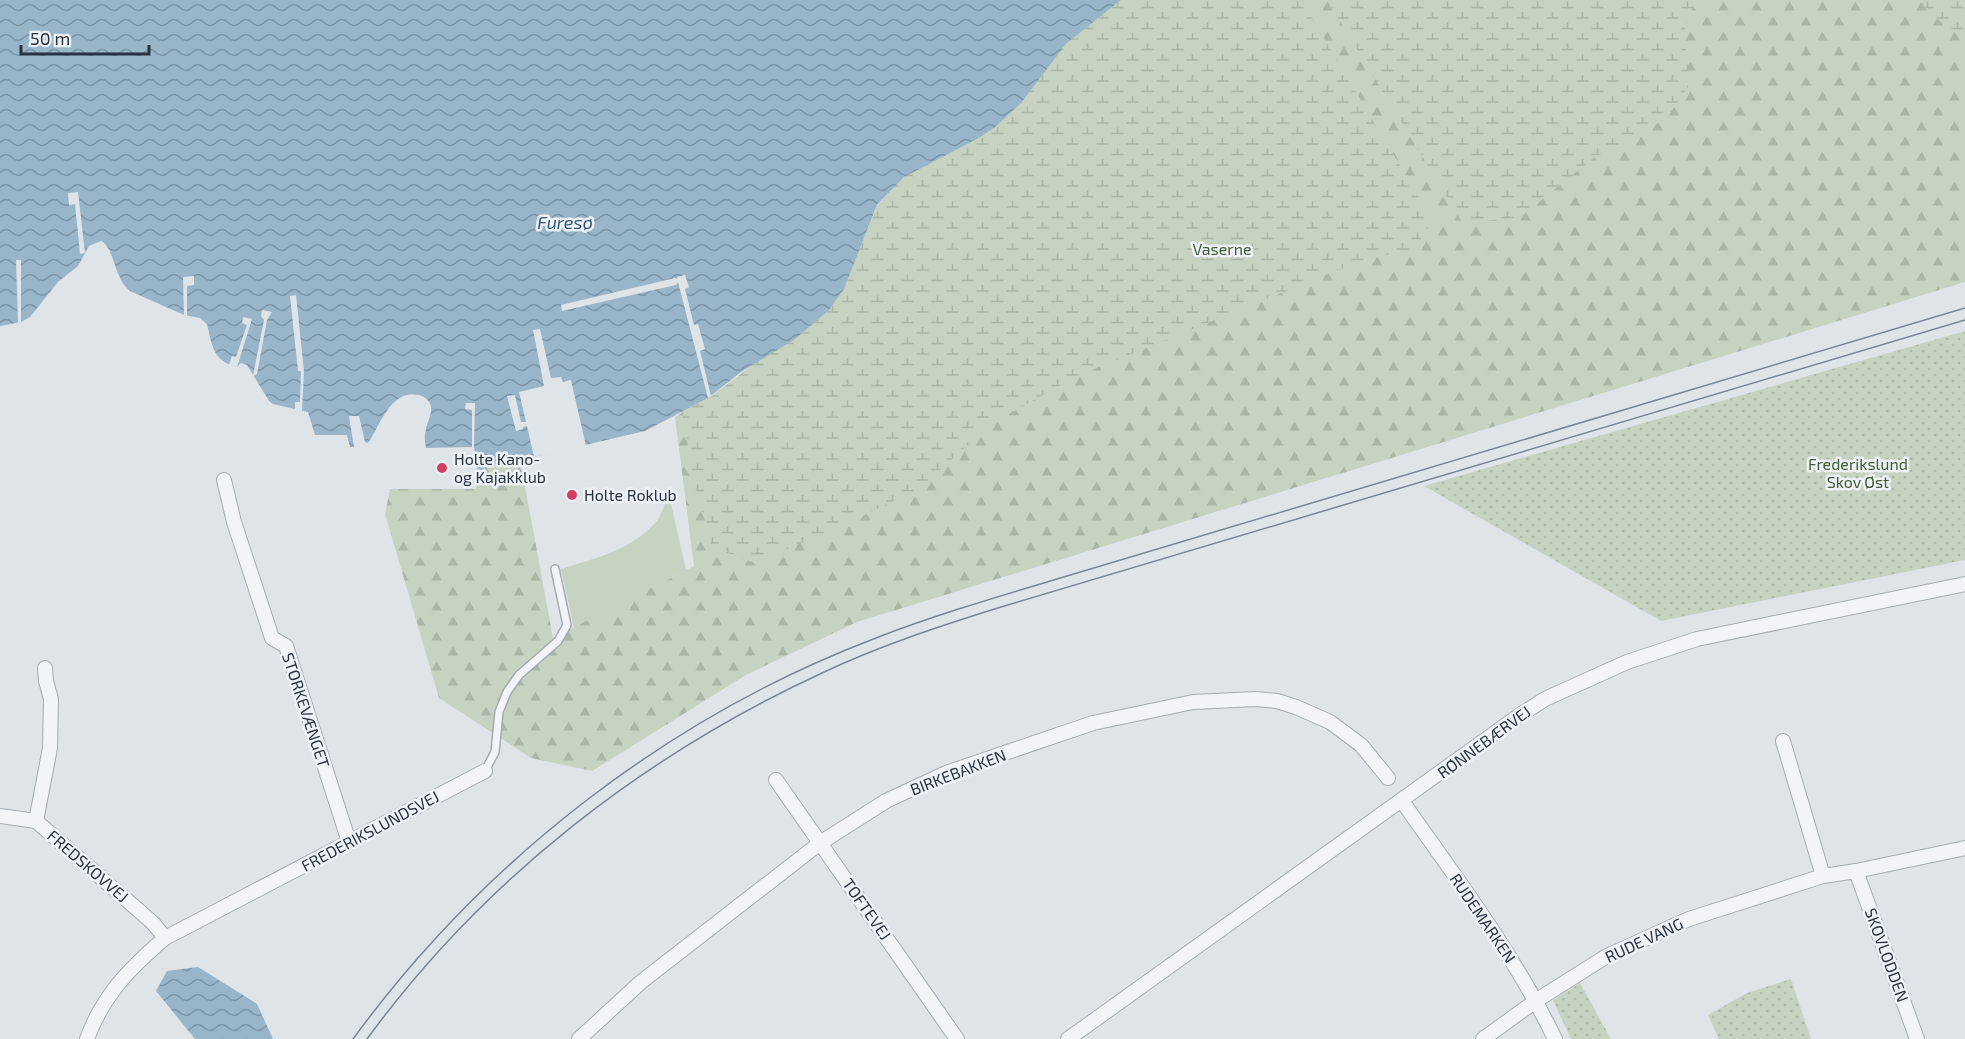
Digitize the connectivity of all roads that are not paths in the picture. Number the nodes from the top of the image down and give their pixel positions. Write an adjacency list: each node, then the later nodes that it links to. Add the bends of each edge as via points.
1 (224, 480): 12 (street, STORKEVÆNGET, via 272,638 286,646)
2 (555, 569): 6 (lane, FREDERIKSLUNDSVEJ, via 567,625 558,641 519,675 507,692 499,712 495,752)
3 (1965, 584): 9 (street, RØNNEBÆRVEJ, via 1697,639 1627,662 1545,699)
4 (45, 668): 11 (street, via 51,699 50,748)
5 (1783, 741): 16 (street)
6 (485, 771): 12 (street, FREDERIKSLUNDSVEJ)
7 (1388, 777): 13 (street, BIRKEBAKKEN, via 1354,740 1330,722 1296,707 1256,699 1193,702 1093,723 946,773 886,801)
8 (776, 780): 13 (street, TOFTEVEJ)
9 (1402, 801): 18 (street, RUDEMARKEN); 22 (street, RØNNEBÆRVEJ)
10 (0, 816): 11 (street, FREDSKOVVEJ)
11 (36, 821): 17 (street, FREDSKOVVEJ, via 153,923)
12 (349, 843): 17 (street, FREDERIKSLUNDSVEJ)
13 (820, 843): 20 (street, BIRKEBAKKEN, via 641,982); 21 (street, TOFTEVEJ)
14 (1965, 848): 15 (street, RUDE VANG)
15 (1856, 871): 16 (street, RUDE VANG); 25 (street, SKOVLODDEN)
16 (1823, 876): 18 (street, RUDE VANG, via 1689,919 1607,956)
17 (165, 938): 19 (street, FREDERIKSLUNDSVEJ, via 112,991)
18 (1537, 1000): 23 (street, RUDE VANG); 24 (street, RUDEMARKEN)
19 (87, 1039)
20 (579, 1039)
21 (957, 1039)
22 (1068, 1039)
23 (1483, 1039)
24 (1556, 1039)
25 (1917, 1039)

